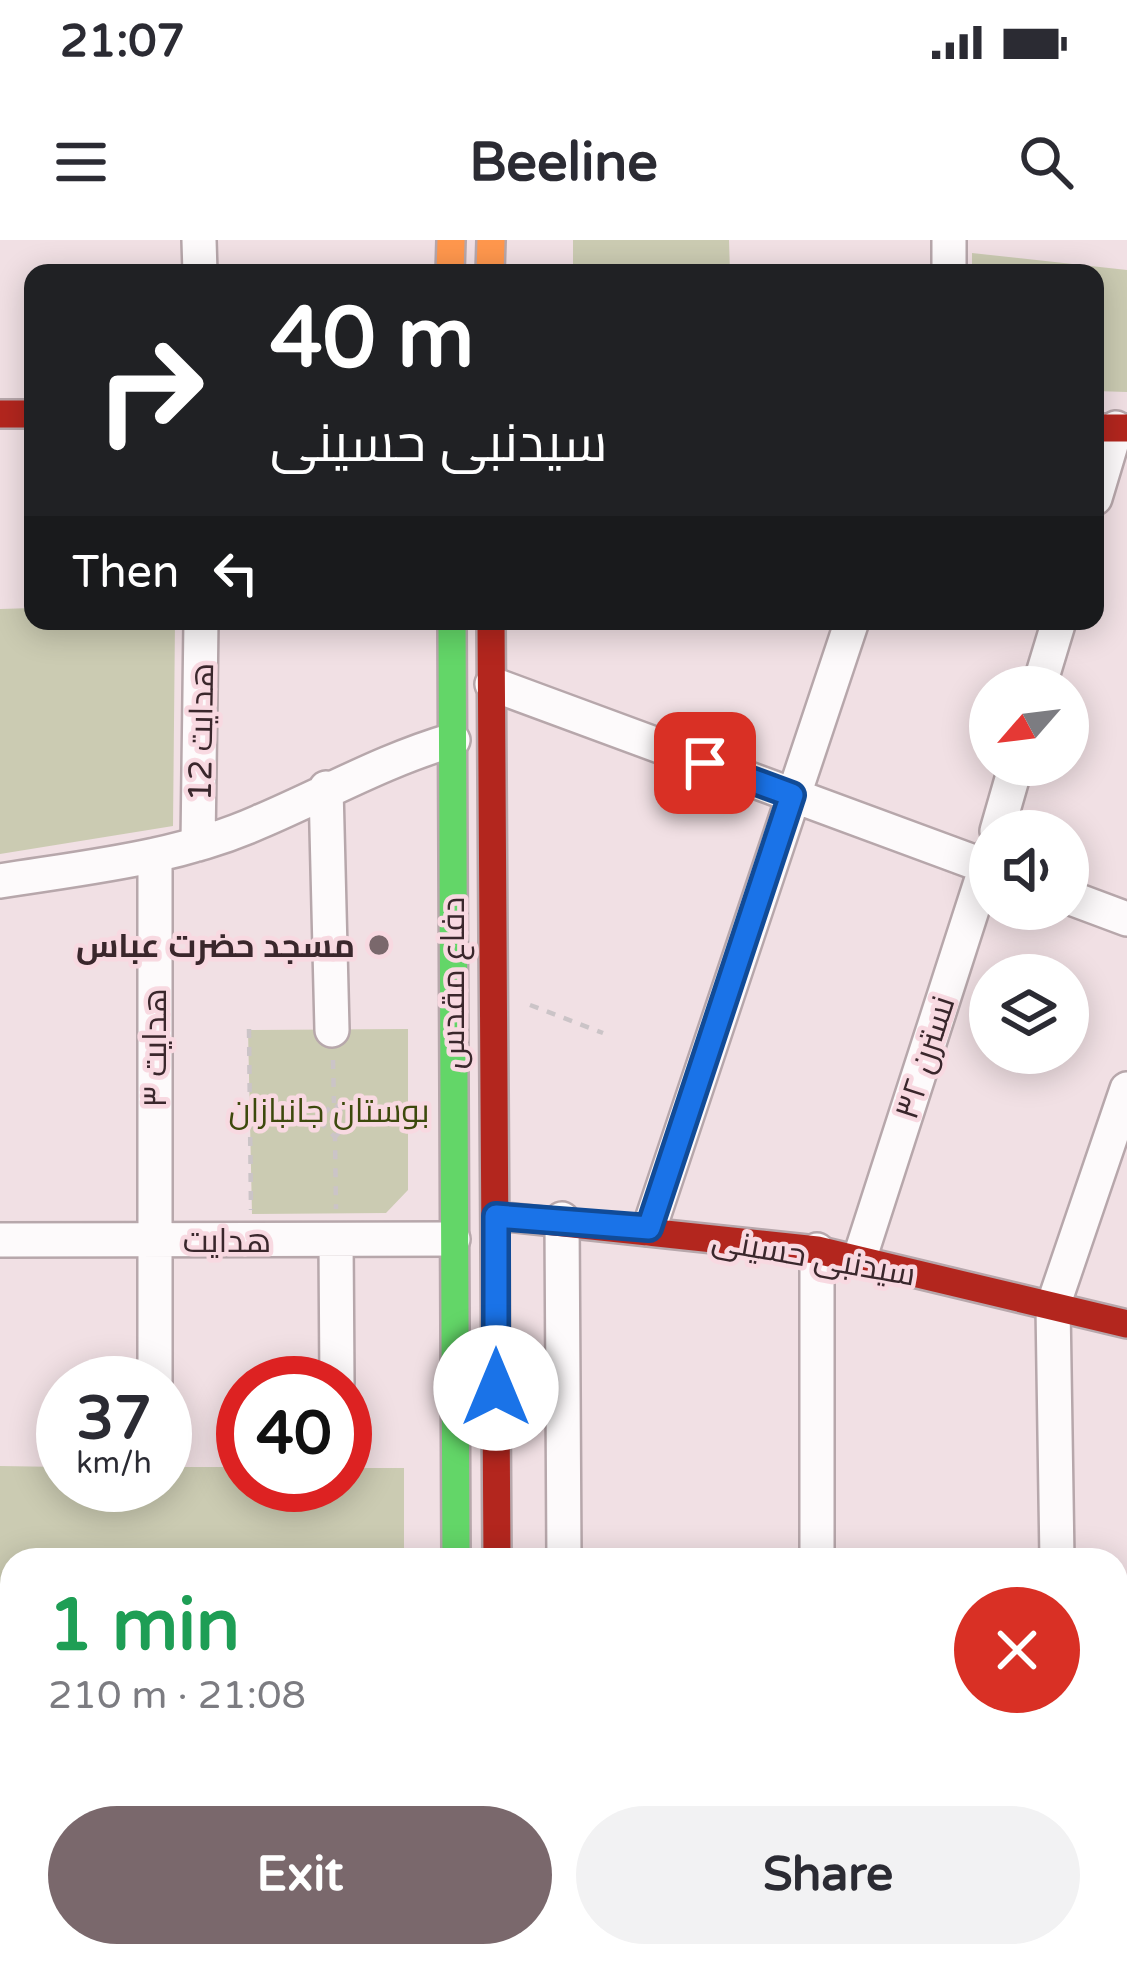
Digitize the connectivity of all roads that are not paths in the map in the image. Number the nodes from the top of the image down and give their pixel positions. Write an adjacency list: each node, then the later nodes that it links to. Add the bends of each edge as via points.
1 (1113, 428): 2 (street)
2 (1104, 463)
3 (201, 630): 13 (street, هدایت 12)
4 (452, 630): 10 (street, دفاع مقدس)
5 (491, 630): 9 (street, دفاع مقدس)
6 (849, 630): 12 (street)
7 (1056, 630): 8 (street)
8 (1045, 666)
9 (491, 684): 12 (street); 22 (street, دفاع مقدس)
10 (453, 740): 11 (street); 25 (street, دفاع مقدس)
11 (326, 788): 13 (street); 20 (street)
12 (792, 795): 15 (street); 24 (street)
13 (198, 844): 14 (street)
14 (155, 855): 16 (street); 27 (street, هدایت ۳)
15 (969, 856)
16 (0, 881)
17 (1089, 906): 18 (street)
18 (1127, 920)
19 (969, 924): 30 (street, نسترن ۳۲)
20 (332, 1030)
21 (1127, 1089): 31 (street)
22 (496, 1216): 23 (street, سیدنبی حسینی); 36 (street, دفاع مقدس)
23 (562, 1219): 24 (street, سیدنبی حسینی); 37 (street)
24 (649, 1228): 29 (street, سیدنبی حسینی)
25 (453, 1239): 28 (street, هدایت); 35 (street, دفاع مقدس)
26 (0, 1240): 27 (street, هدایت)
27 (154, 1240): 28 (street, هدایت); 33 (street, هدایت ۳)
28 (336, 1240): 34 (street)
29 (817, 1250): 30 (street, سیدنبی حسینی); 38 (street)
30 (859, 1260): 31 (street, سیدنبی حسینی)
31 (1053, 1306): 32 (street, سیدنبی حسینی); 39 (street)
32 (1127, 1324)
33 (155, 1356)
34 (338, 1356)
35 (456, 1548)
36 (497, 1548)
37 (564, 1548)
38 (817, 1548)
39 (1057, 1548)

